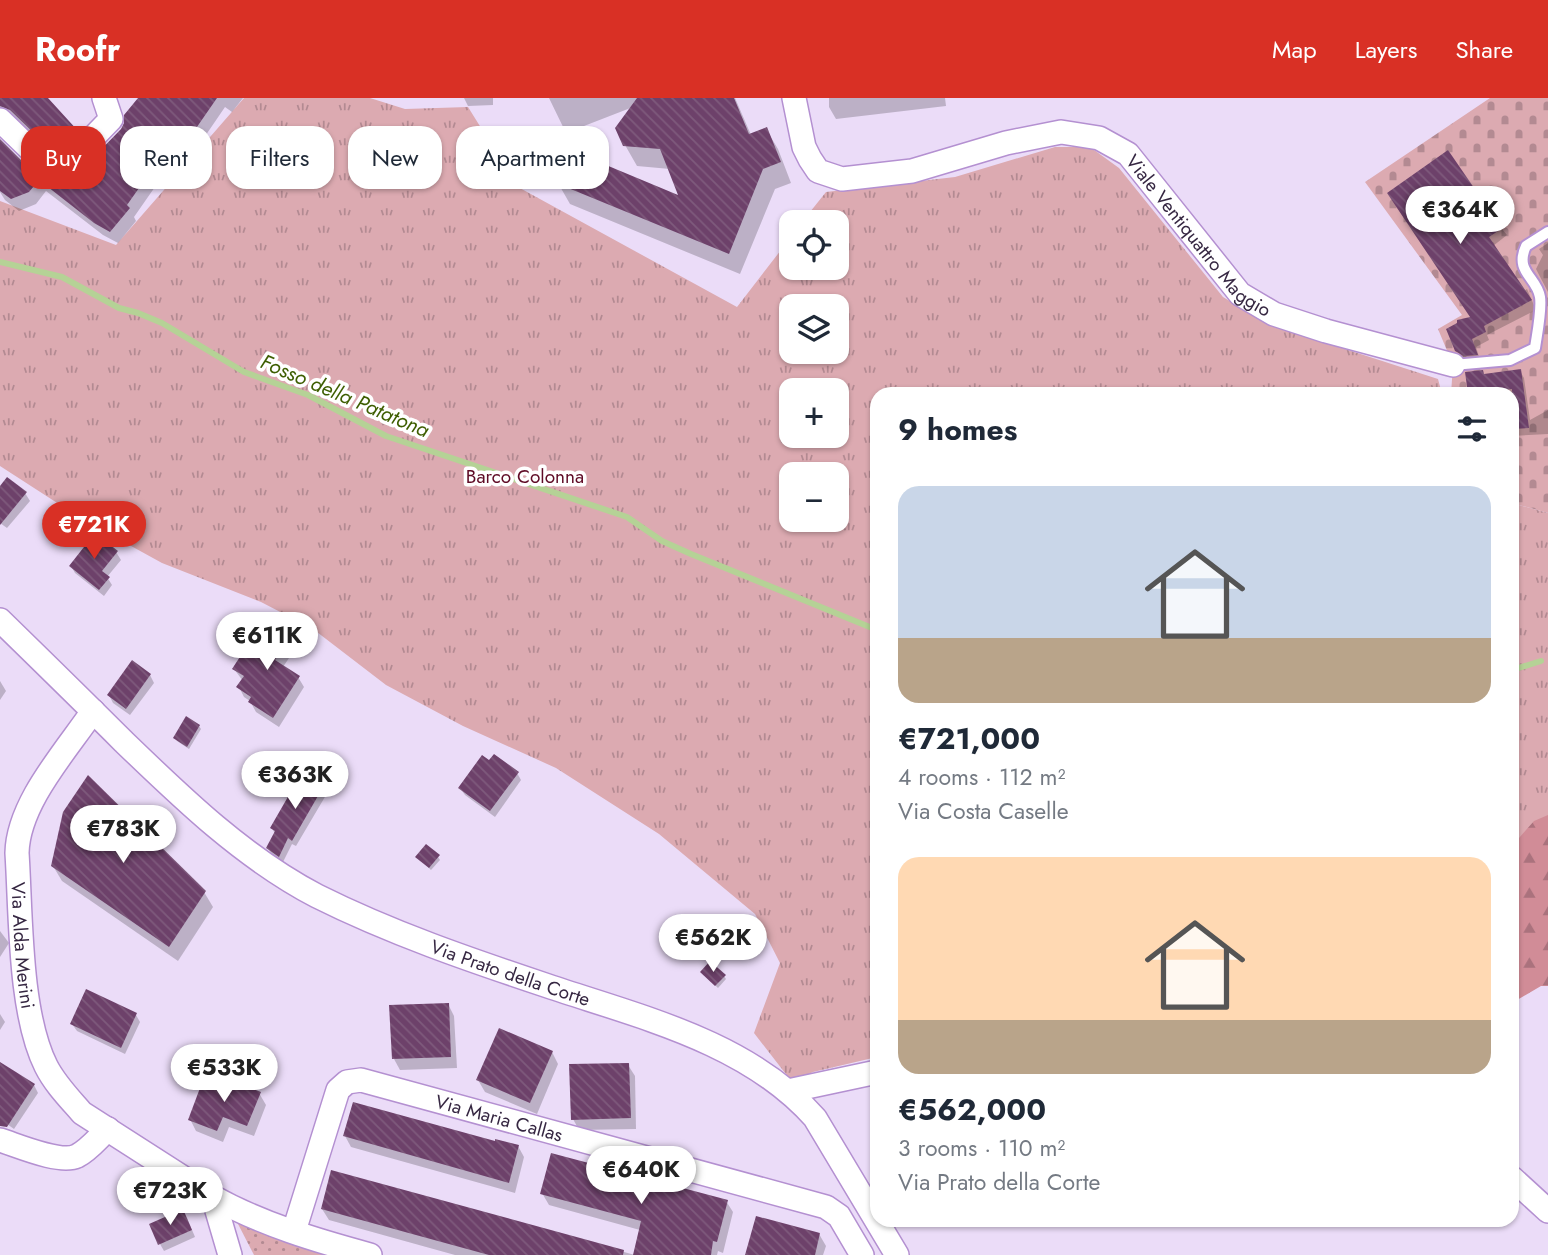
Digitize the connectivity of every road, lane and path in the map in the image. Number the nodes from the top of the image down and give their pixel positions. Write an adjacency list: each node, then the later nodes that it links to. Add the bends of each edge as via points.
1 (104, 98): 3 (street, via 111,119 77,154 49,160)
2 (794, 98): 5 (street, Viale Ventiquattro Maggio, via 810,159 818,171 842,179 912,172 1060,132 1099,138 1128,154 1240,294 1275,314 1325,331)
3 (0, 120)
4 (1548, 232): 5 (lane, via 1526,246 1523,258 1524,269 1540,296 1535,348 1510,360)
5 (1452, 365)
6 (0, 620): 7 (street, Via Prato della Corte)
7 (93, 711): 9 (street, Via Prato della Corte, via 221,830 302,888 482,964 698,1039 749,1064); 10 (street, Via Alda Merini, via 29,805 20,826 17,853 27,998 41,1052 65,1094)
8 (870, 1073): 9 (street)
9 (788, 1091): 14 (street, Via Prato della Corte, via 822,1129)
10 (108, 1129): 11 (street, via 72,1158); 13 (street, Via Alda Merini)
11 (0, 1140)
12 (1519, 1184): 15 (street)
13 (213, 1197): 17 (street, Via Alda Merini); 18 (street)
14 (870, 1210)
15 (1548, 1211)
16 (880, 1227): 21 (street, Via Prato della Corte)
17 (294, 1231): 19 (street, Via Alda Merini); 20 (street, Via Maria Callas, via 338,1090 347,1082 361,1080 826,1207 839,1216)
18 (230, 1255)
19 (370, 1255)
20 (862, 1255)
21 (897, 1255)

